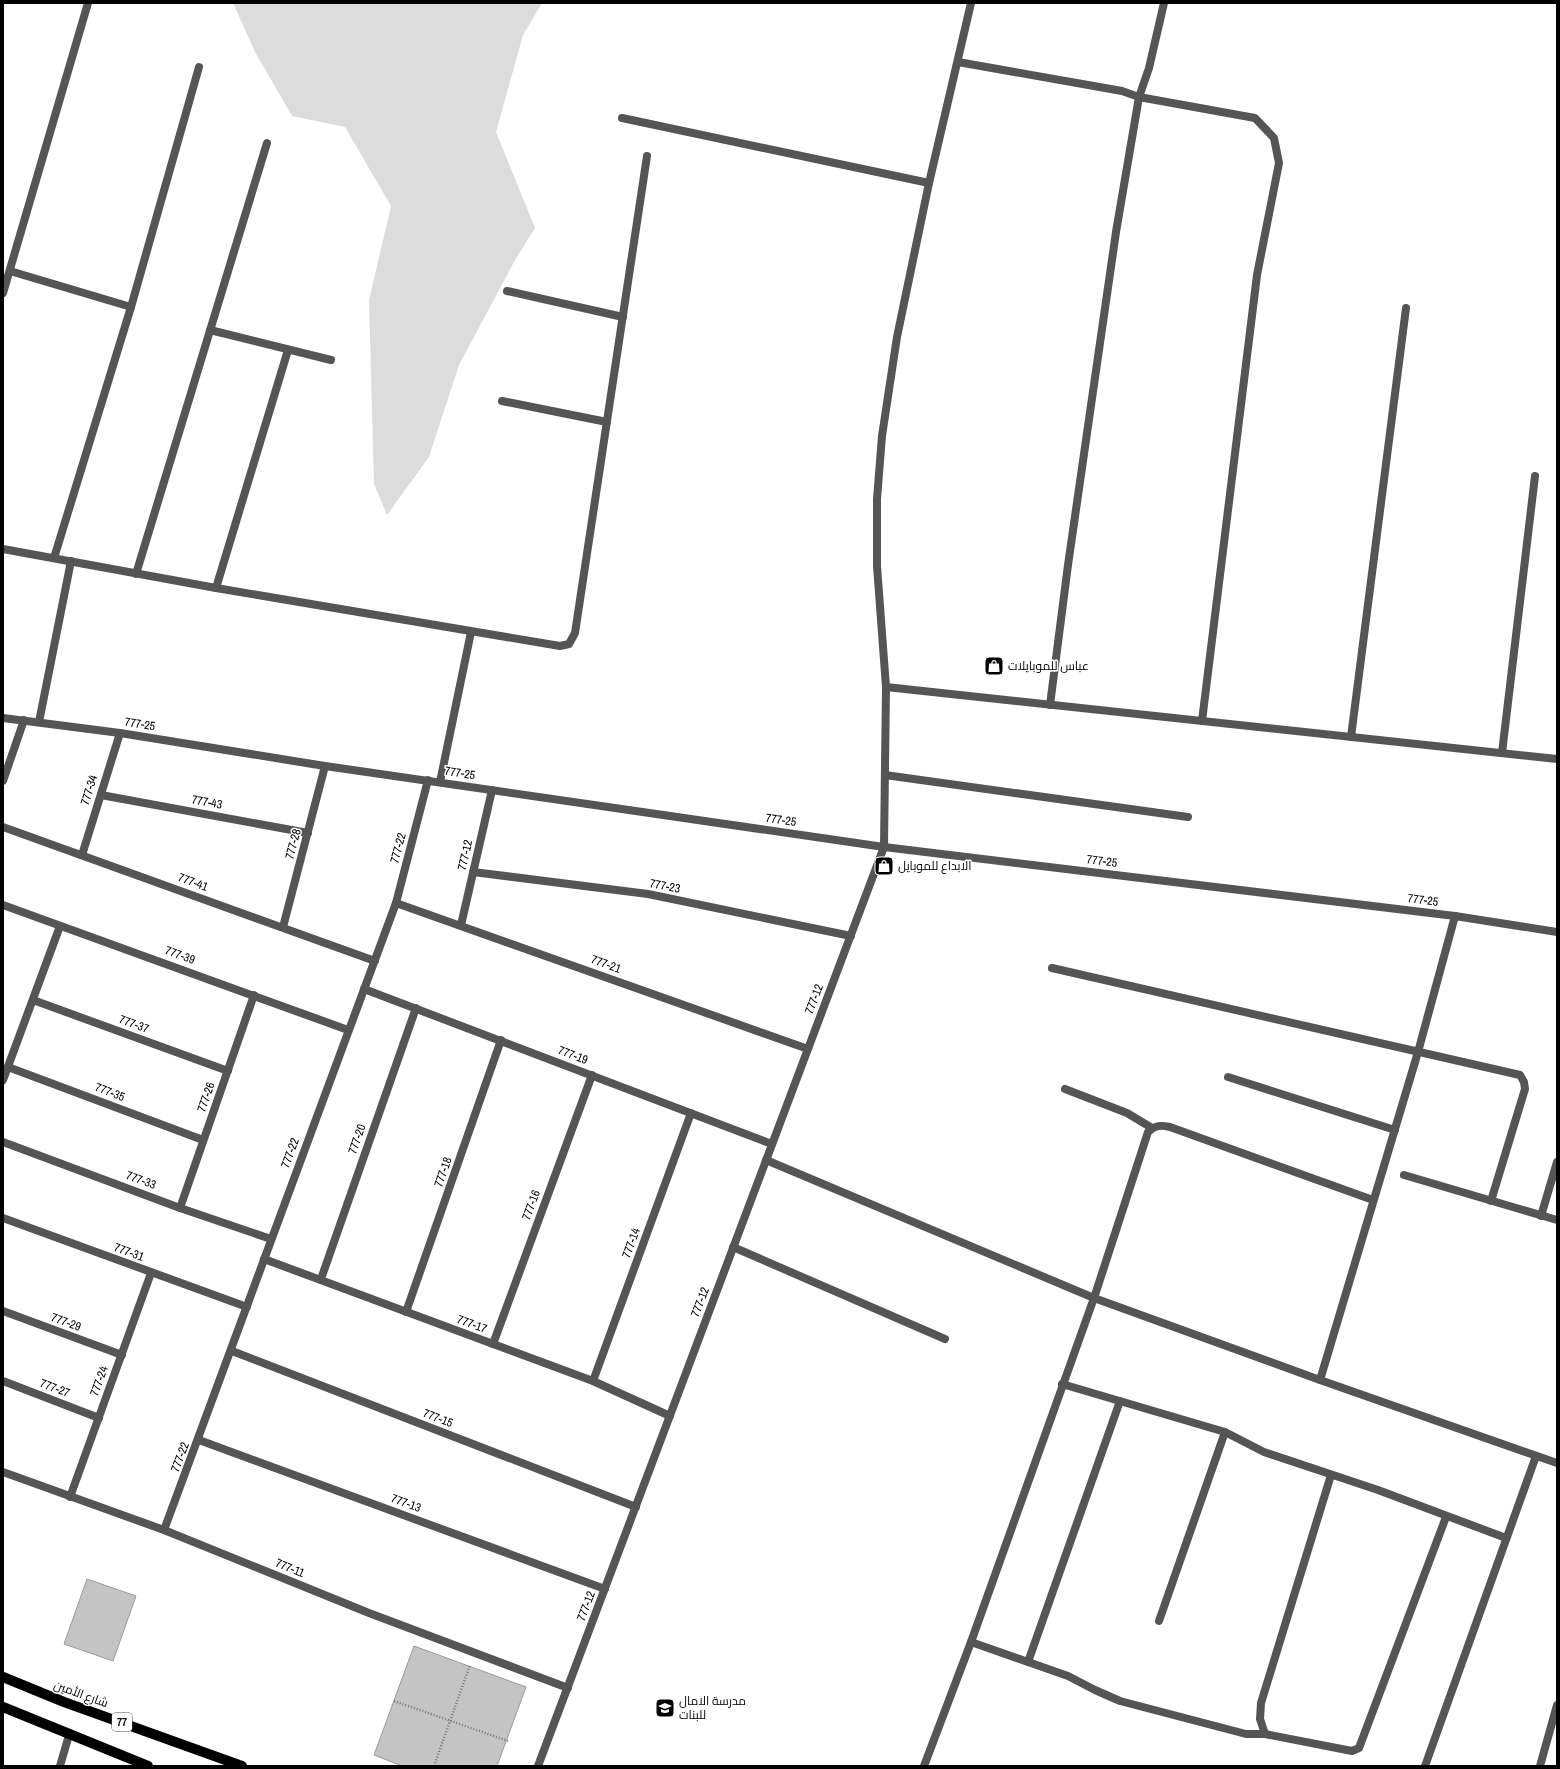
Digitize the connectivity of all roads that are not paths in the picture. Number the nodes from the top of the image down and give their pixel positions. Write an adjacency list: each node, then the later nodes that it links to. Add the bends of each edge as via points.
1 (88, 3): 11 (street)
2 (971, 3): 4 (street)
3 (1164, 3): 6 (street, via 1149,68)
4 (958, 62): 6 (street, via 1122,91); 10 (street)
5 (199, 67): 15 (street)
6 (1139, 97): 31 (street, via 1113,255); 34 (street, via 1255,118 1274,138 1279,163 1257,276)
7 (622, 118): 10 (street)
8 (267, 143): 18 (street)
9 (648, 156): 17 (street)
10 (930, 183): 30 (street, via 897,336 882,436 877,499 877,566)
11 (10, 271): 12 (street); 15 (street)
12 (5, 279): 14 (street)
13 (507, 291): 17 (street)
14 (3, 293)
15 (131, 307): 25 (street)
16 (1406, 308): 37 (street)
17 (623, 317): 22 (street)
18 (210, 330): 19 (street); 27 (street)
19 (288, 350): 20 (street); 28 (street)
20 (331, 360)
21 (502, 401): 22 (street)
22 (607, 422): 29 (street, via 575,633 569,644 560,646)
23 (1534, 476): 38 (street)
24 (3, 549): 25 (street)
25 (54, 558): 26 (street)
26 (72, 561): 27 (street); 35 (street)
27 (136, 574): 28 (street)
28 (216, 588): 29 (street)
29 (471, 632): 44 (street)
30 (886, 688): 31 (street); 41 (street)
31 (1050, 705): 34 (street)
32 (3, 718): 33 (street, 777-25)
33 (24, 720): 35 (street, 777-25); 43 (street)
34 (1202, 721): 37 (street)
35 (40, 722): 36 (street, 777-25)
36 (120, 733): 40 (street, 777-25); 46 (street, 777-34)
37 (1352, 737): 38 (street)
38 (1502, 753): 39 (street)
39 (1557, 759)
40 (326, 766): 42 (street, 777-25); 49 (street, 777-28)
41 (885, 775): 47 (street); 50 (street)
42 (428, 780): 44 (street, 777-25); 53 (street, 777-22)
43 (3, 781)
44 (440, 782): 45 (street, 777-25)
45 (492, 790): 50 (street, 777-25); 52 (street, 777-12)
46 (101, 795): 49 (street, 777-43); 51 (street, 777-34)
47 (1188, 817)
48 (3, 827): 51 (street, 777-41)
49 (308, 833): 58 (street, 777-28)
50 (884, 847): 55 (street, 777-25); 60 (street, 777-12)
51 (82, 855): 58 (street, 777-41)
52 (473, 872): 56 (street, 777-12); 60 (street, 777-23, via 648,894)
53 (396, 903): 56 (street, 777-21); 61 (street, 777-22)
54 (3, 905): 57 (street, 777-39)
55 (1455, 916): 59 (street, 777-25); 70 (street)
56 (461, 925): 69 (street, 777-21)
57 (60, 926): 64 (street, 777-39); 65 (street)
58 (282, 928): 61 (street, 777-41)
59 (1557, 932)
60 (850, 936): 69 (street, 777-12)
61 (375, 961): 63 (street, 777-22)
62 (1052, 968): 70 (street)
63 (364, 989): 66 (street, 777-19); 67 (street, 777-22)
64 (254, 994): 67 (street, 777-39); 72 (street, 777-26)
65 (33, 1000): 71 (street); 72 (street, 777-37)
66 (416, 1008): 68 (street, 777-19); 96 (street, 777-20)
67 (348, 1030): 92 (street, 777-22)
68 (502, 1040): 73 (street, 777-19); 100 (street, 777-18)
69 (808, 1049): 82 (street, 777-12)
70 (1418, 1052): 79 (street); 87 (street, via 1520,1076 1524,1082 1525,1089)
71 (8, 1067): 75 (street); 80 (street, 777-35)
72 (228, 1071): 80 (street, 777-26)
73 (592, 1075): 77 (street, 777-19); 102 (street, 777-16)
74 (1228, 1077): 79 (street)
75 (3, 1080)
76 (1065, 1089): 78 (street, via 1127,1113)
77 (691, 1113): 82 (street, 777-19); 107 (street, 777-14)
78 (1152, 1128): 86 (street, via 1158,1125 1170,1127); 97 (street, via 1145,1140)
79 (1394, 1130): 86 (street)
80 (203, 1140): 88 (street, 777-26)
81 (3, 1142): 88 (street, 777-33)
82 (772, 1144): 83 (street, 777-12)
83 (766, 1160): 93 (street, 777-12); 97 (street)
84 (1557, 1162): 89 (street)
85 (1404, 1175): 87 (street)
86 (1373, 1200): 105 (street)
87 (1491, 1201): 89 (street)
88 (180, 1208): 92 (street, 777-33)
89 (1541, 1216): 91 (street)
90 (3, 1218): 95 (street, 777-31)
91 (1557, 1220)
92 (271, 1239): 94 (street, 777-22)
93 (733, 1247): 101 (street); 110 (street, 777-12)
94 (264, 1259): 96 (street, 777-17); 98 (street, 777-22)
95 (151, 1273): 98 (street, 777-31); 104 (street, 777-24)
96 (321, 1279): 100 (street, 777-17)
97 (1094, 1298): 105 (street); 108 (street)
98 (247, 1307): 103 (street, 777-22)
99 (3, 1311): 104 (street, 777-29)
100 (406, 1312): 102 (street, 777-17)
101 (945, 1339)
102 (493, 1344): 107 (street, 777-17)
103 (232, 1351): 113 (street, 777-22); 119 (street, 777-15)
104 (122, 1355): 111 (street, 777-24)
105 (1320, 1380): 114 (street)
106 (3, 1381): 111 (street, 777-27)
107 (593, 1381): 110 (street, 777-17)
108 (1062, 1384): 109 (street); 125 (street)
109 (1120, 1401): 112 (street); 126 (street)
110 (670, 1416): 119 (street, 777-12)
111 (99, 1418): 118 (street, 777-24)
112 (1225, 1432): 117 (street, via 1264,1452); 124 (street)
113 (199, 1440): 121 (street, 777-22); 123 (street, 777-13)
114 (1536, 1456): 115 (street); 122 (street)
115 (1557, 1463)
116 (3, 1472): 118 (street, 777-11)
117 (1331, 1475): 120 (street, via 1378,1490); 131 (street, via 1261,1703 1260,1719)
118 (70, 1497): 121 (street, 777-11)
119 (636, 1507): 123 (street, 777-12)
120 (1446, 1517): 122 (street); 131 (street, via 1359,1748 1346,1751)
121 (164, 1530): 128 (street, 777-11, via 369,1613)
122 (1506, 1538): 138 (street)
123 (605, 1589): 128 (street, 777-12)
124 (1159, 1621)
125 (971, 1642): 126 (street); 137 (street)
126 (1028, 1662): 131 (street, via 1068,1676 1120,1700 1246,1734)
127 (3, 1677): 135 (main road, شارع الأمين / 77, via 64,1702)
128 (568, 1688): 136 (street, 777-12)
129 (1557, 1705): 139 (street)
130 (3, 1707): 132 (main road)
131 (1265, 1734)
132 (69, 1735): 133 (street); 134 (main road)
133 (60, 1766)
134 (148, 1766)
135 (242, 1766)
136 (538, 1766)
137 (924, 1766)
138 (1425, 1766)
139 (1540, 1766)

